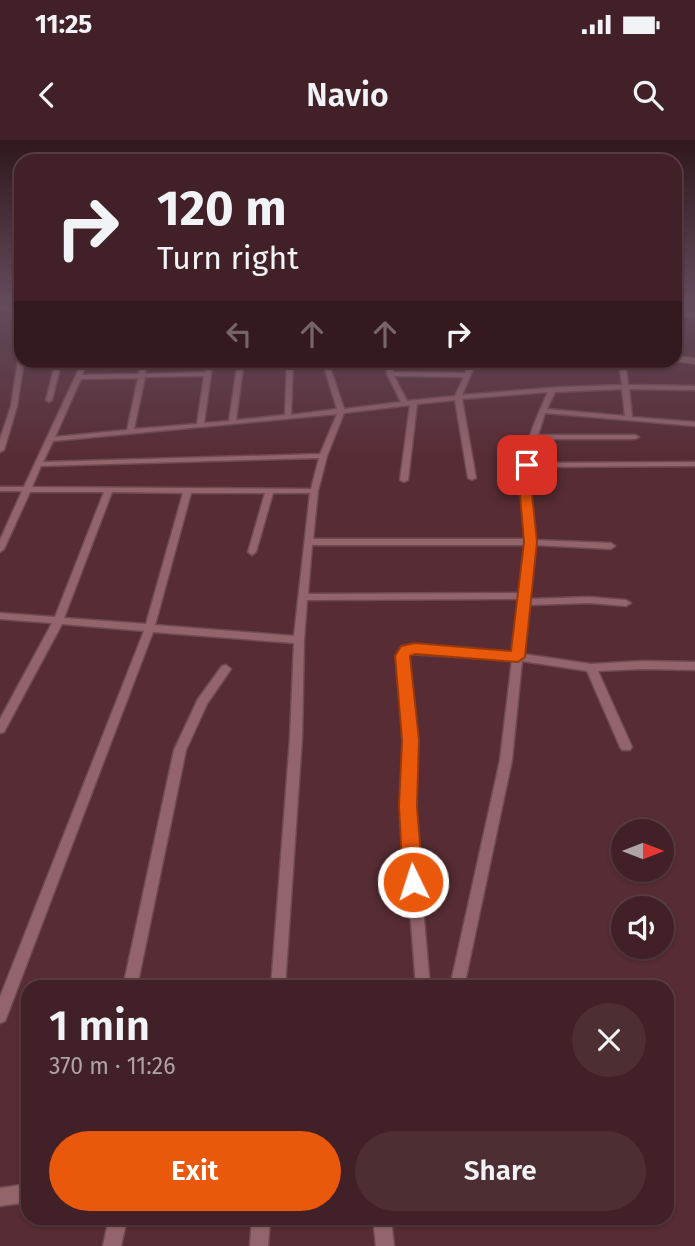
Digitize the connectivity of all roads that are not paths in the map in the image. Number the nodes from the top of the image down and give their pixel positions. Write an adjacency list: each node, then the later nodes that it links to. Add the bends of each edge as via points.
1 (20, 368): 35 (street)
2 (57, 368): 21 (street)
3 (83, 368): 16 (street)
4 (143, 368): 14 (street)
5 (209, 368): 12 (street)
6 (240, 368): 28 (street)
7 (290, 368): 26 (street)
8 (329, 368): 24 (street)
9 (390, 368): 13 (street)
10 (471, 368): 15 (street)
11 (623, 368): 17 (street)
12 (208, 374): 14 (street); 29 (street)
13 (390, 374): 15 (street); 23 (street)
14 (141, 375): 16 (street); 31 (street)
15 (468, 375): 20 (street)
16 (80, 377): 34 (street)
17 (625, 385): 18 (street); 19 (street); 27 (street)
18 (695, 388)
19 (552, 391): 20 (street); 25 (street)
20 (458, 397): 22 (street); 40 (street)
21 (49, 400)
22 (414, 401): 23 (street); 41 (street)
23 (404, 402): 24 (street)
24 (341, 411): 26 (street); 36 (street)
25 (543, 411): 27 (street); 32 (street)
26 (288, 416): 28 (street)
27 (629, 418): 30 (street)
28 (232, 421): 29 (street)
29 (200, 424): 31 (street)
30 (695, 424)
31 (130, 432): 34 (street)
32 (534, 437): 33 (street); 39 (street)
33 (635, 437)
34 (51, 439): 37 (street)
35 (0, 450)
36 (323, 456): 37 (street); 47 (street)
37 (40, 464): 45 (street)
38 (695, 464): 39 (street)
39 (527, 465): 49 (street)
40 (472, 478)
41 (404, 480)
42 (0, 489): 45 (street)
43 (188, 490): 44 (street); 46 (street); 58 (street)
44 (270, 490): 47 (street); 52 (street)
45 (27, 491): 46 (street); 51 (street)
46 (108, 491): 57 (street)
47 (314, 491): 48 (street)
48 (308, 542): 49 (street); 53 (street)
49 (531, 542): 50 (street); 54 (street)
50 (611, 546)
51 (0, 549)
52 (252, 552)
53 (304, 597): 54 (street); 59 (street)
54 (523, 599): 55 (street); 60 (street)
55 (626, 603)
56 (0, 616): 57 (street)
57 (58, 622): 58 (street); 64 (street)
58 (149, 630): 59 (street); 70 (street)
59 (299, 640): 67 (street)
60 (518, 657): 62 (street); 68 (street, via 415,648 403,656 411,740 408,806); 69 (street, via 506,760)
61 (695, 666): 62 (street)
62 (591, 668): 65 (street)
63 (226, 669): 66 (street, via 202,702 180,750)
64 (0, 729)
65 (626, 747)
66 (131, 980)
67 (279, 980)
68 (422, 980)
69 (459, 980)
70 (0, 1016)
71 (21, 1194): 72 (street)
72 (0, 1197)
73 (116, 1225): 76 (street)
74 (260, 1225): 77 (street)
75 (383, 1225): 78 (street)
76 (112, 1246)
77 (259, 1246)
78 (385, 1246)

